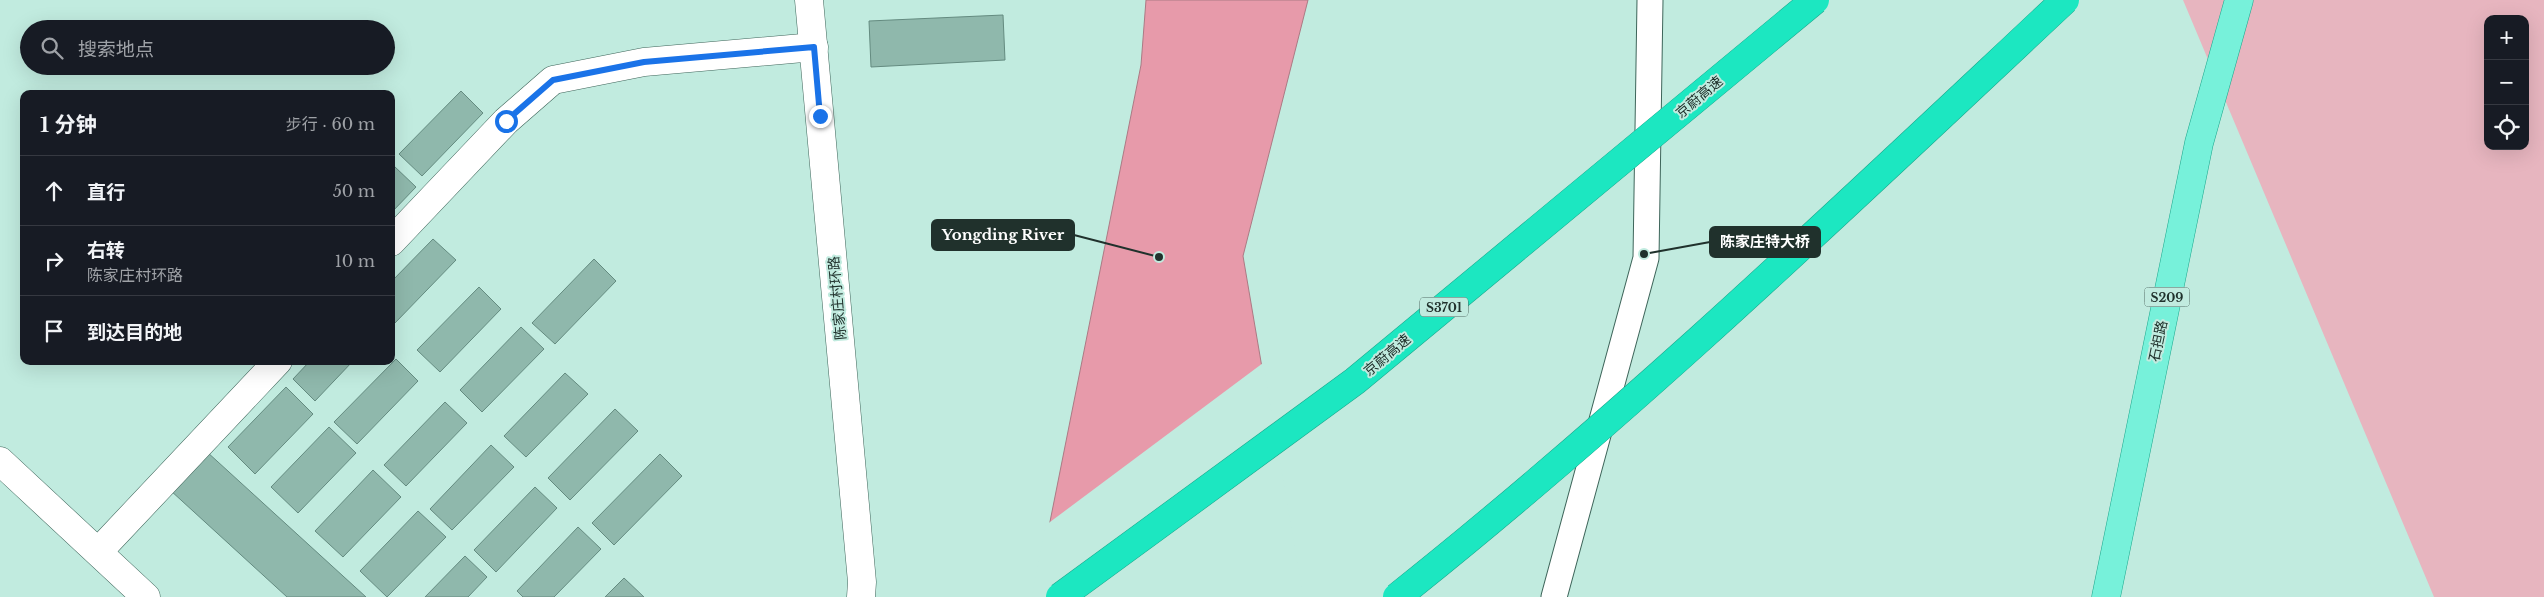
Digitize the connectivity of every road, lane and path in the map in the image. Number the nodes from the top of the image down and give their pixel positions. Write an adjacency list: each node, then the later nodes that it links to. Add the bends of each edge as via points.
1 (809, 0): 6 (street, 陈家庄村环路)
2 (1650, 0): 15 (lane, via 1646,258)
3 (1816, 0): 13 (highway, 京蔚高速 / S3701, bridge, via 1355,381)
4 (2065, 0): 14 (highway, bridge, via 1775,272 1488,525)
5 (2239, 0): 16 (main road, 石担路 / S209, via 2199,143)
6 (814, 47): 7 (street, via 644,62 553,80 506,121); 12 (street, 陈家庄村环路)
7 (395, 238)
8 (274, 365): 10 (street)
9 (0, 461): 10 (street)
10 (98, 552): 11 (street)
11 (146, 597)
12 (861, 597)
13 (1060, 597)
14 (1397, 597)
15 (1554, 597)
16 (2106, 597)

